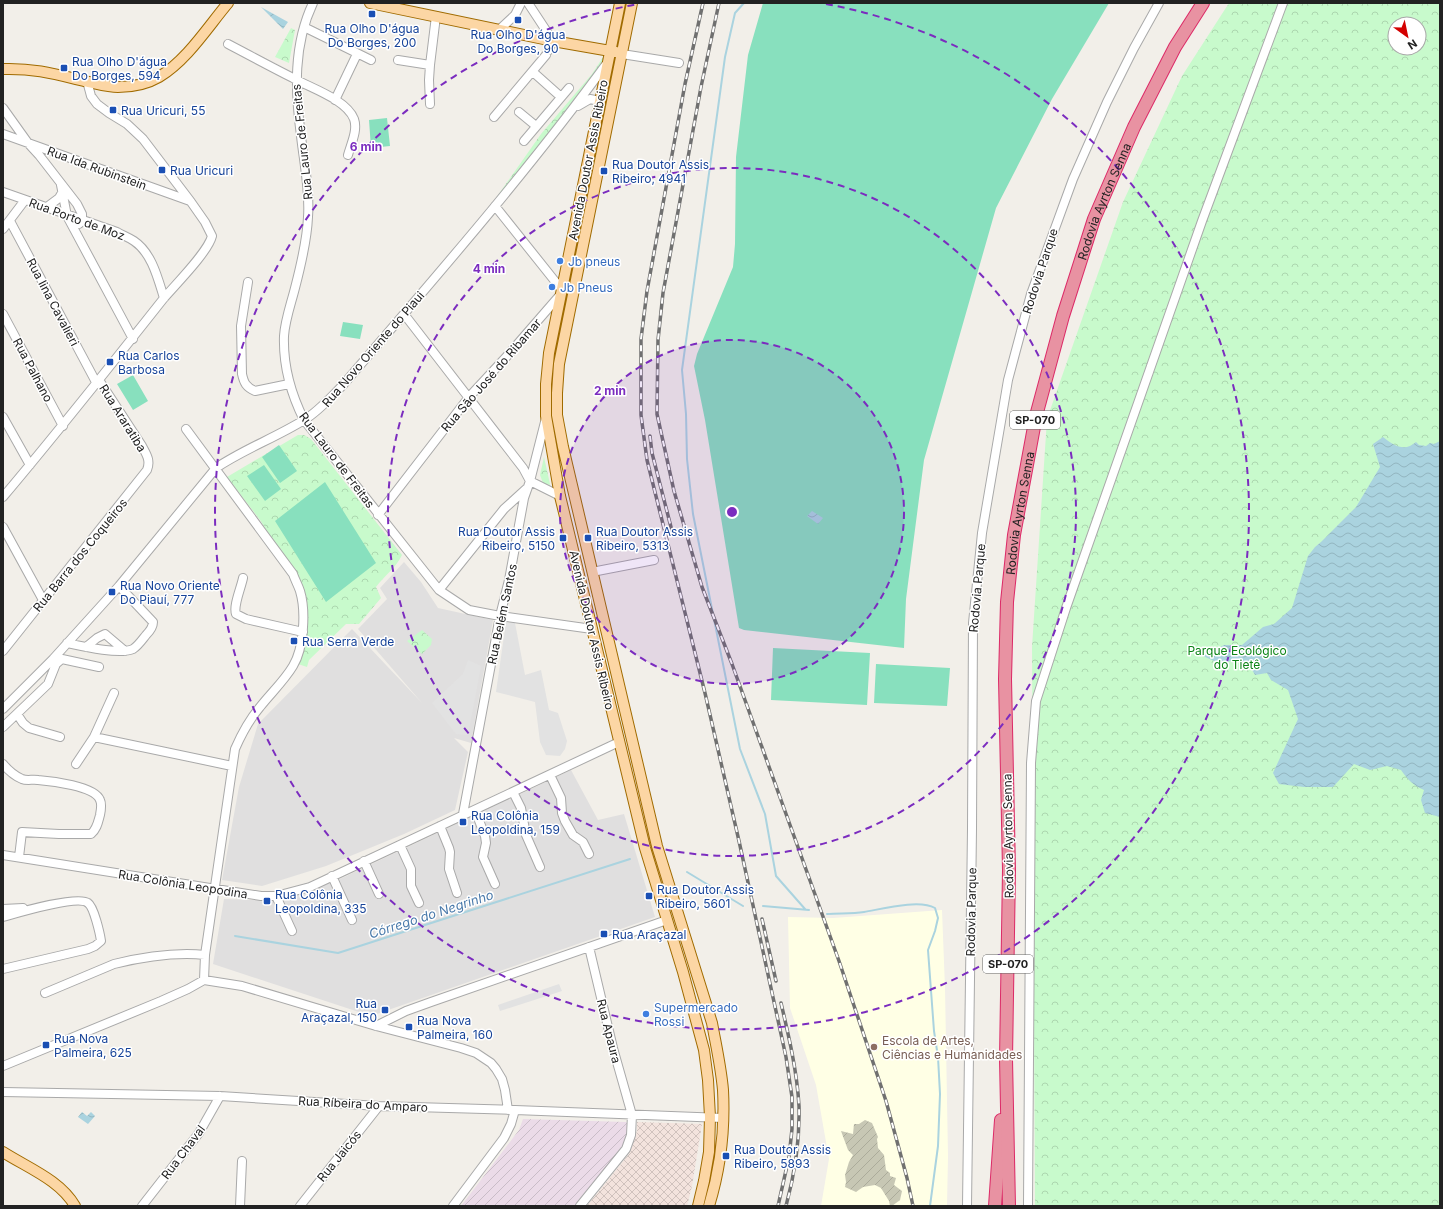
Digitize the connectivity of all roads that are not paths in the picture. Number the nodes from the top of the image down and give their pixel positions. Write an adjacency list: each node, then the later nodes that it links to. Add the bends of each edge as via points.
1 (228, 3): 27 (main road, via 188,52 158,78 141,84 117,87)
2 (314, 3): 13 (street, Rua Lauro de Freitas)
3 (370, 3): 11 (main road)
4 (521, 3): 14 (street, via 515,15)
5 (528, 3): 15 (street)
6 (620, 3): 19 (main road, Avenida Doutor Assis Ribeiro)
7 (632, 3): 18 (main road, Avenida Doutor Assis Ribeiro)
8 (1159, 3): 150 (street, Rodovia Parque, via 1107,102 1073,179 1031,294 1008,380 982,533 973,623)
9 (1203, 3): 131 (highway, Rodovia Ayrton Senna / SP-070, via 1175,47 1134,127 1094,219 1063,316 1036,416 1024,474 1008,594 1005,679 1009,870)
10 (1283, 3): 153 (street, via 1202,220 1036,701 1031,763)
11 (413, 7): 12 (main road)
12 (436, 16): 14 (main road); 23 (street)
13 (304, 27): 17 (street); 26 (street, Rua Lauro de Freitas)
14 (499, 30): 15 (main road)
15 (553, 41): 19 (main road); 25 (street)
16 (228, 44): 26 (street)
17 (357, 54): 20 (street); 30 (street)
18 (622, 54): 19 (main road); 22 (street); 78 (main road, Avenida Doutor Assis Ribeiro, via 571,301 559,364 557,393 563,447)
19 (609, 56): 31 (main road, Avenida Doutor Assis Ribeiro); 35 (street, Rua Novo Oriente do Piaui)
20 (371, 60)
21 (398, 60): 23 (street)
22 (679, 63)
23 (430, 65): 32 (street)
24 (3, 69): 27 (main road, via 41,70)
25 (533, 72): 29 (street); 36 (street)
26 (296, 80): 30 (street); 62 (street, Rua Lauro de Freitas, via 309,195 305,244 284,335)
27 (87, 81): 45 (street, via 91,96 97,104 127,124 143,139)
28 (569, 88): 29 (street)
29 (561, 97): 37 (street)
30 (335, 100): 41 (street, via 351,113 354,120 355,128)
31 (600, 101): 35 (street, Rua Novo Oriente do Piaui, via 590,99); 56 (main road, Avenida Doutor Assis Ribeiro)
32 (430, 104)
33 (3, 108): 40 (street)
34 (519, 112): 37 (street)
35 (569, 115): 48 (street, Rua Novo Oriente do Piaui)
36 (494, 117)
37 (536, 126): 39 (street)
38 (3, 134): 40 (street, Rua Ida Rubinstein)
39 (524, 141)
40 (28, 143): 42 (street); 45 (street, Rua Ida Rubinstein)
41 (348, 155)
42 (62, 188): 46 (street); 47 (street); 49 (street, via 59,198)
43 (3, 192): 44 (street, Rua Porto de Moz)
44 (25, 200): 49 (street, Rua Porto de Moz); 51 (street)
45 (191, 202): 57 (street, via 212,236 206,248)
46 (77, 204): 47 (street); 52 (street)
47 (66, 206): 50 (street)
48 (495, 206): 56 (street); 59 (street, Rua Novo Oriente do Piaui)
49 (46, 207): 50 (street, Rua Porto de Moz)
50 (67, 216): 52 (street, Rua Porto de Moz); 53 (street)
51 (10, 221): 54 (street); 61 (street, Rua lina Cavalieri)
52 (82, 221): 53 (street); 57 (street, Rua Porto de Moz, via 117,232 138,244 149,258)
53 (74, 228): 60 (street)
54 (3, 229)
55 (248, 282): 62 (street, via 241,326 243,381 255,391)
56 (562, 292): 63 (street, Rua São José do Ribamar); 64 (main road, Avenida Doutor Assis Ribeiro, via 549,353)
57 (164, 298): 60 (street)
58 (3, 314): 67 (street, Rua Palhano)
59 (404, 314): 63 (street); 66 (street, Rua Novo Oriente do Piaui, via 343,385 322,407)
60 (133, 339): 61 (street)
61 (98, 382): 67 (street); 69 (street, Rua Araratiba)
62 (289, 384): 66 (street, Rua Lauro de Freitas)
63 (469, 397): 72 (street, via 524,468); 75 (street, Rua São José do Ribamar)
64 (546, 416): 72 (street, Rua Belém Santos); 73 (main road, Avenida Doutor Assis Ribeiro)
65 (3, 417): 70 (street)
66 (304, 420): 71 (street, Rua Novo Oriente do Piaui); 75 (street, Rua Lauro de Freitas)
67 (63, 426): 70 (street)
68 (186, 429): 71 (street)
69 (147, 456): 82 (street, Rua Barra dos Coqueiros, via 147,470)
70 (30, 465): 74 (street)
71 (216, 468): 80 (street, Rua Novo Oriente do Piaui); 85 (street, via 292,574 300,592)
72 (529, 484): 73 (street); 81 (street, via 504,509); 83 (street, Rua Belém Santos)
73 (560, 496): 84 (main road, Avenida Doutor Assis Ribeiro)
74 (3, 497)
75 (378, 514): 81 (street, Rua Lauro de Freitas)
76 (3, 527): 82 (street)
77 (654, 560): 78 (street)
78 (592, 572): 139 (main road, Avenida Doutor Assis Ribeiro, via 657,846 712,1023 723,1090)
79 (243, 578): 85 (street, via 235,608 236,614 246,619)
80 (119, 586): 86 (street, Rua Novo Oriente do Piaui); 89 (street, via 153,622 137,646)
81 (439, 590): 83 (street, Rua Lauro de Freitas, via 469,610)
82 (44, 600): 88 (street, Rua Barra dos Coqueiros)
83 (500, 616): 84 (street, Rua Lauro de Freitas); 104 (street, Rua Belém Santos)
84 (592, 629): 97 (main road, Avenida Doutor Assis Ribeiro)
85 (303, 632): 100 (street, via 294,665 243,730 235,749)
86 (67, 643): 87 (street); 92 (street, Rua Novo Oriente do Piaui)
87 (86, 647): 89 (street); 89 (street, via 104,634)
88 (3, 651)
89 (125, 651)
90 (99, 667): 93 (street, via 62,658 56,664 48,684)
91 (114, 693): 96 (street)
92 (3, 709)
93 (17, 714): 94 (street); 95 (street, via 29,728)
94 (3, 727)
95 (60, 737)
96 (94, 737): 99 (street); 100 (street)
97 (619, 742): 101 (street, Rua Colônia Leopodina); 123 (main road, Avenida Doutor Assis Ribeiro, via 645,848)
98 (3, 764): 109 (street, via 24,780 66,784 89,791 97,795 101,801 96,828 91,834 22,832)
99 (76, 764)
100 (232, 766): 114 (street)
101 (550, 775): 102 (street, Rua Colônia Leopodina); 107 (street, via 561,798 565,821 573,835 583,842)
102 (513, 792): 103 (street, Rua Colônia Leopodina); 111 (street, via 521,808 526,835)
103 (475, 810): 104 (street, Rua Colônia Leopodina); 113 (street, via 485,836 483,857)
104 (463, 814): 105 (street, Rua Colônia Leopodina)
105 (440, 826): 106 (street, Rua Colônia Leopodina); 115 (street, via 449,848 449,869)
106 (400, 845): 110 (street, Rua Colônia Leopodina); 118 (street, via 411,870 411,886)
107 (589, 854)
108 (3, 855): 109 (street, Rua Colônia Leopodina)
109 (19, 858): 114 (street, Rua Colônia Leopodina)
110 (364, 862): 112 (street, Rua Colônia Leopodina); 116 (street)
111 (540, 867)
112 (332, 876): 117 (street, Rua Colônia Leopodina, via 310,887); 122 (street)
113 (495, 884)
114 (214, 888): 117 (street, Rua Colônia Leopodina); 126 (street)
115 (457, 893)
116 (379, 894)
117 (276, 896): 124 (street)
118 (419, 903)
119 (36, 908): 120 (street); 121 (street); 127 (street, via 85,901 91,906 101,941 88,949)
120 (3, 909)
121 (3, 917)
122 (352, 920)
123 (667, 920): 125 (street); 138 (main road, Avenida Doutor Assis Ribeiro, via 704,1050)
124 (292, 931)
125 (589, 947): 130 (street, via 406,1011); 137 (street, Rua Apaura)
126 (205, 955): 128 (street); 129 (street, via 126,961)
127 (3, 969)
128 (204, 980): 130 (street, via 242,986); 132 (street, via 161,1002)
129 (45, 993)
130 (376, 1026): 136 (street, via 461,1048 485,1058 502,1079)
131 (1006, 1059): 151 (highway, Rodovia Ayrton Senna / SP-070); 152 (highway, Rodovia Ayrton Senna / SP-070)
132 (3, 1066)
133 (3, 1092): 134 (street, Rua Ríbeira do Amparo)
134 (220, 1096): 135 (street, Rua Ríbeira do Amparo); 143 (street, Rua Chaval, via 199,1133)
135 (379, 1106): 136 (street, Rua Ríbeira do Amparo); 145 (street, Rua Jaicós)
136 (511, 1110): 137 (street, Rua Ríbeira do Amparo); 146 (street, via 511,1124 506,1134)
137 (632, 1115): 138 (street, Rua Ríbeira do Amparo); 147 (street, Rua Apaura, via 631,1135 626,1149)
138 (710, 1117): 139 (street, Rua Ríbeira do Amparo); 148 (main road, Avenida Doutor Assis Ribeiro, via 709,1152)
139 (722, 1118): 149 (main road, Avenida Doutor Assis Ribeiro, via 717,1175)
140 (3, 1152): 142 (main road, via 55,1184 67,1194)
141 (242, 1160): 144 (street)
142 (75, 1206)
143 (142, 1206)
144 (240, 1206)
145 (300, 1206)
146 (453, 1206)
147 (580, 1206)
148 (698, 1206)
149 (709, 1206)
150 (967, 1206)
151 (996, 1206)
152 (1009, 1206)
153 (1028, 1206)

